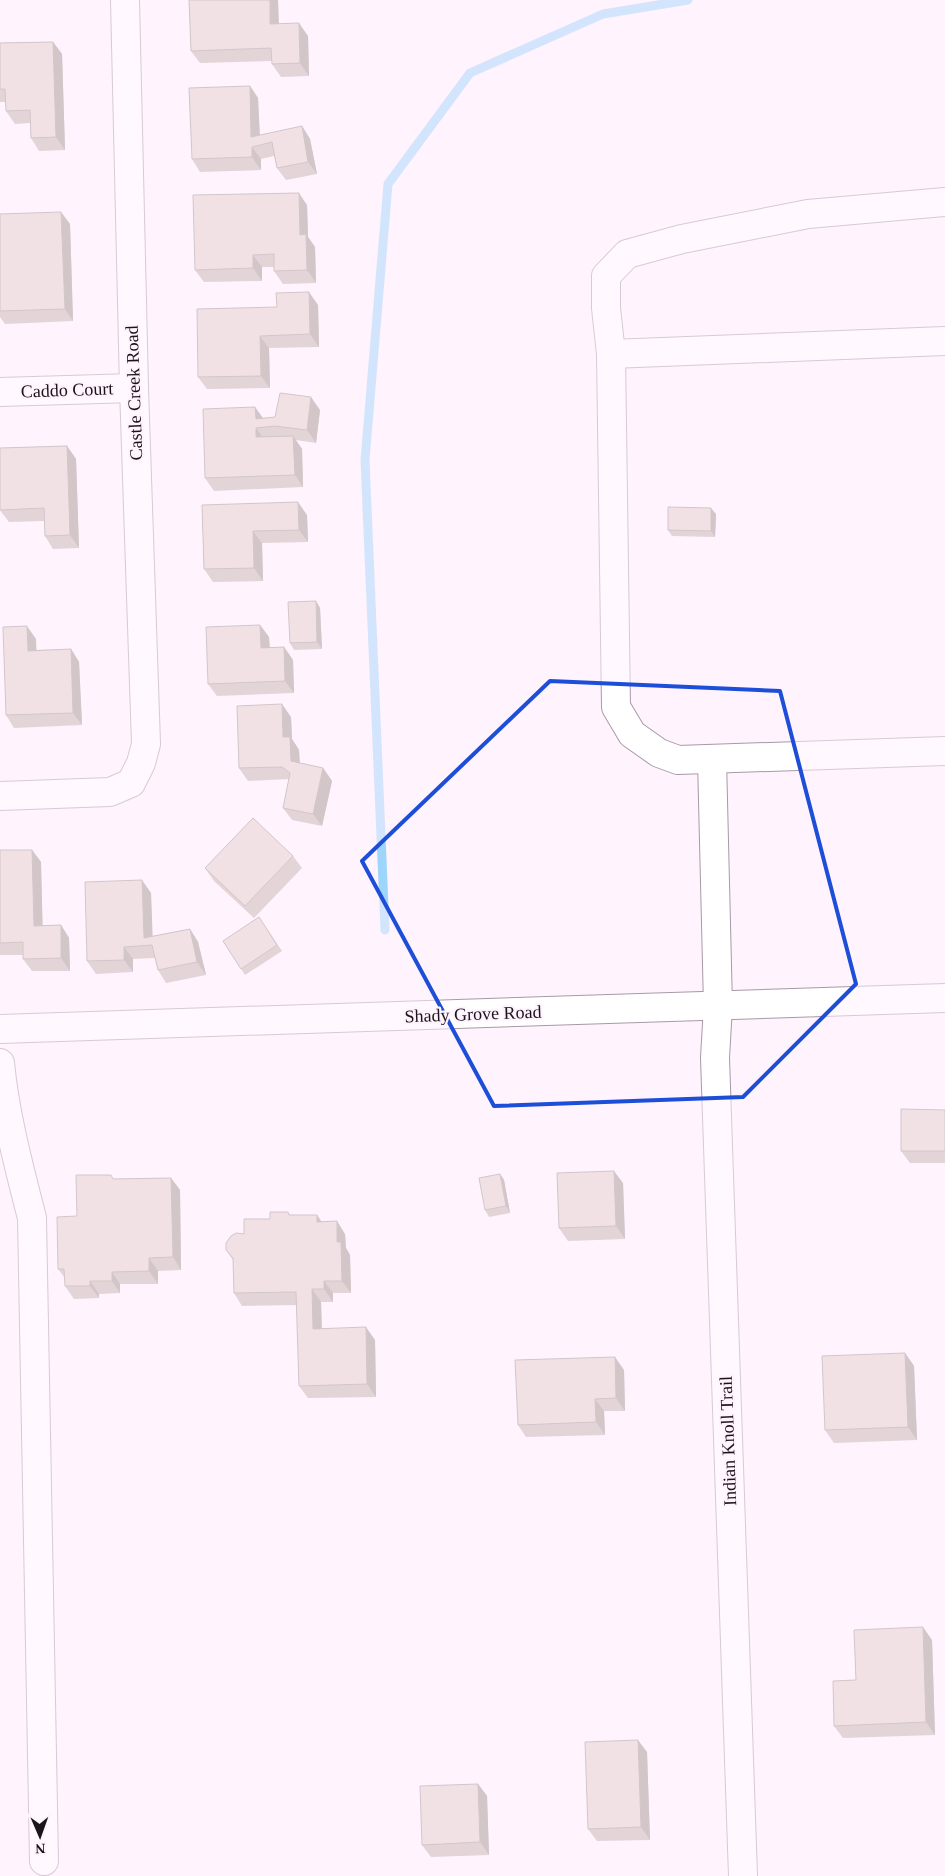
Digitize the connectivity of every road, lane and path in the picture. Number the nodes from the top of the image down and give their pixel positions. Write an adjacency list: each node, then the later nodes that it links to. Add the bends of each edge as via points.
1 (125, 0): 5 (street, Castle Creek Road)
2 (945, 202): 4 (street, via 808,214 682,239 627,254 606,276)
3 (945, 341): 4 (street)
4 (611, 354): 8 (street, via 616,707 632,734 659,753 678,760)
5 (134, 388): 6 (street, Caddo Court); 9 (street, Castle Creek Road, via 146,744 141,763 131,783 110,792)
6 (0, 392)
7 (945, 752): 8 (street)
8 (712, 759): 11 (street, Indian Knoll Trail)
9 (0, 796)
10 (945, 998): 11 (street, Shady Grove Road)
11 (718, 1006): 12 (street, Shady Grove Road); 15 (street, Indian Knoll Trail, via 715,1058)
12 (0, 1029)
13 (0, 1063): 14 (street, via 15,1153 32,1218)
14 (44, 1861)
15 (743, 1876)

